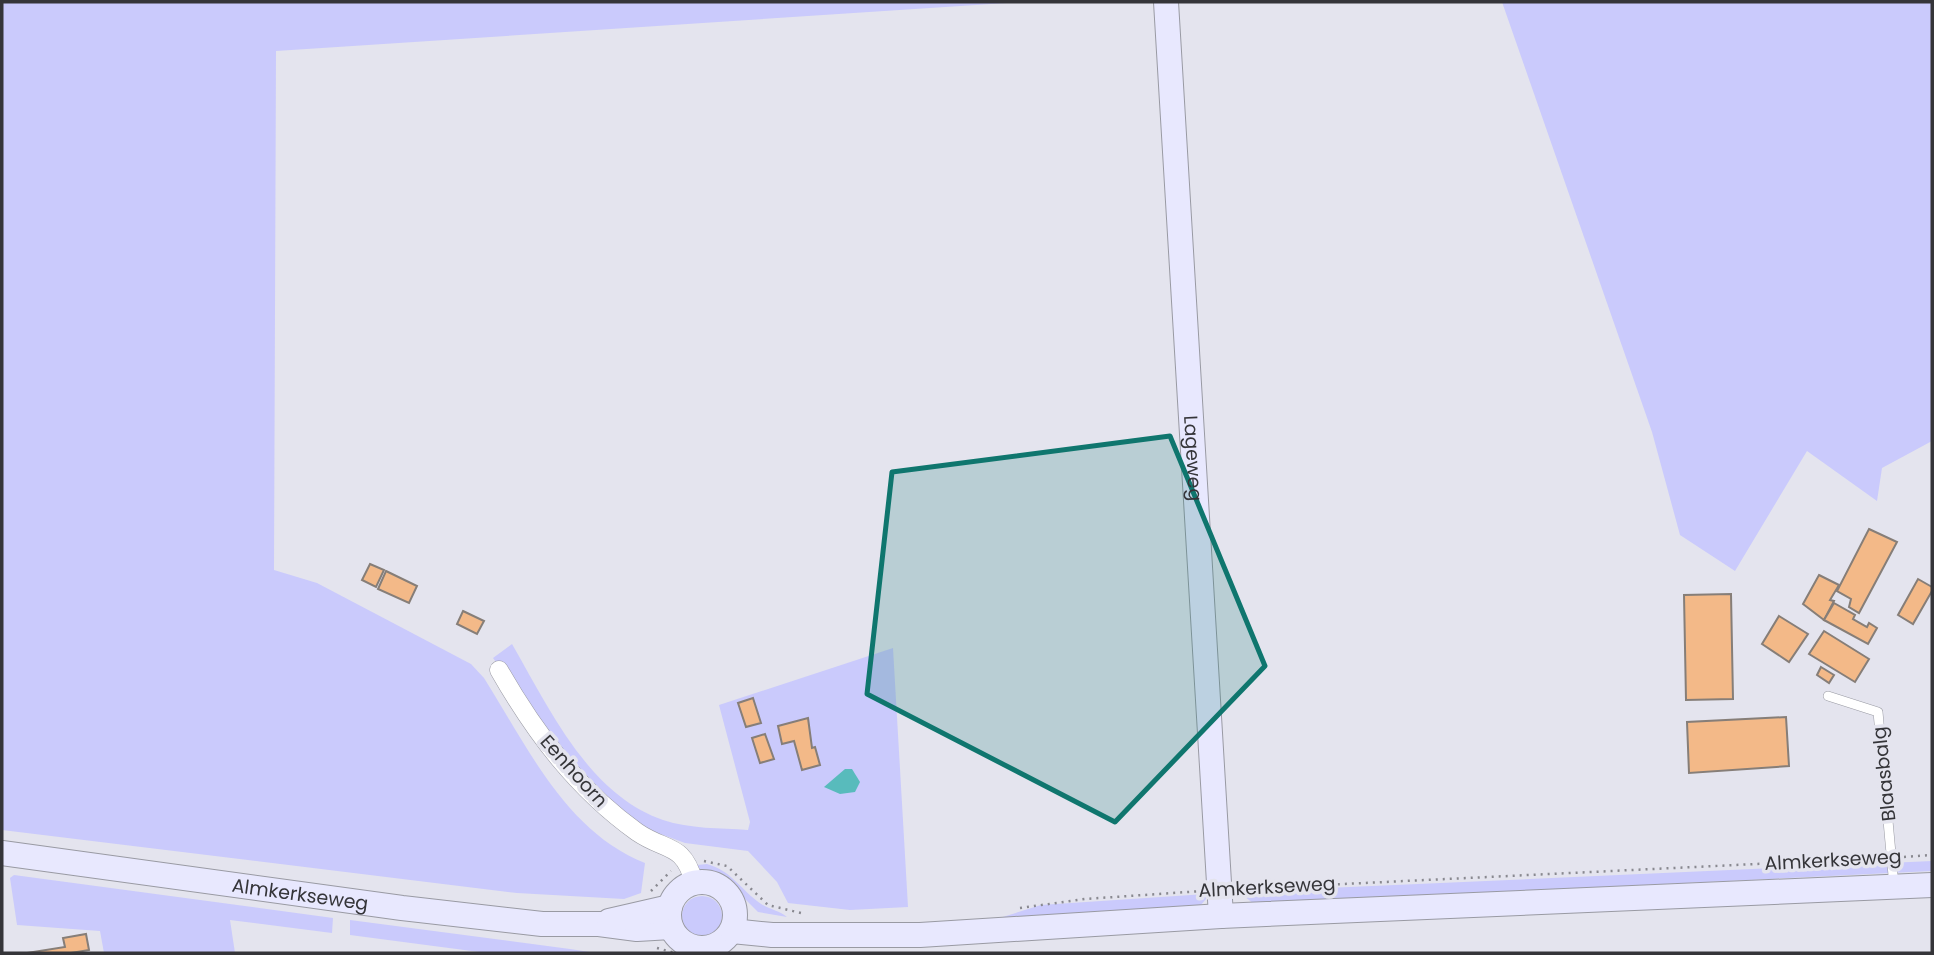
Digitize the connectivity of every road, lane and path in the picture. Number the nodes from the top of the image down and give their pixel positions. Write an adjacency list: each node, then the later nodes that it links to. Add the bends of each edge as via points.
1 (1166, 2): 10 (street, Lageweg)
2 (499, 670): 7 (street, Eenhoorn, via 526,717 591,795 643,836 675,850)
3 (1828, 696): 6 (lane, Blaasbalg, via 1878,712)
4 (2, 853): 14 (street, Almkerkseweg, via 542,924)
5 (1932, 855): 6 (path, Almkerkseweg)
6 (1893, 857): 9 (lane, Blaasbalg); 10 (path, Almkerkseweg)
7 (691, 872): 11 (path, via 674,869); 14 (street, via 678,891); 15 (path, via 707,860 727,866 768,905); 16 (street, via 717,885 733,901)
8 (1932, 885): 9 (street, Almkerkseweg)
9 (1895, 887): 13 (street, Almkerkseweg)
10 (1220, 890): 12 (path, Almkerkseweg); 13 (street, Lageweg)
11 (646, 896)
12 (1009, 909)
13 (1222, 916): 15 (street, Almkerkseweg, via 920,935)
14 (670, 917): 16 (street, via 677,938)
15 (809, 924): 16 (street, Almkerkseweg, via 756,916)
16 (716, 941)

